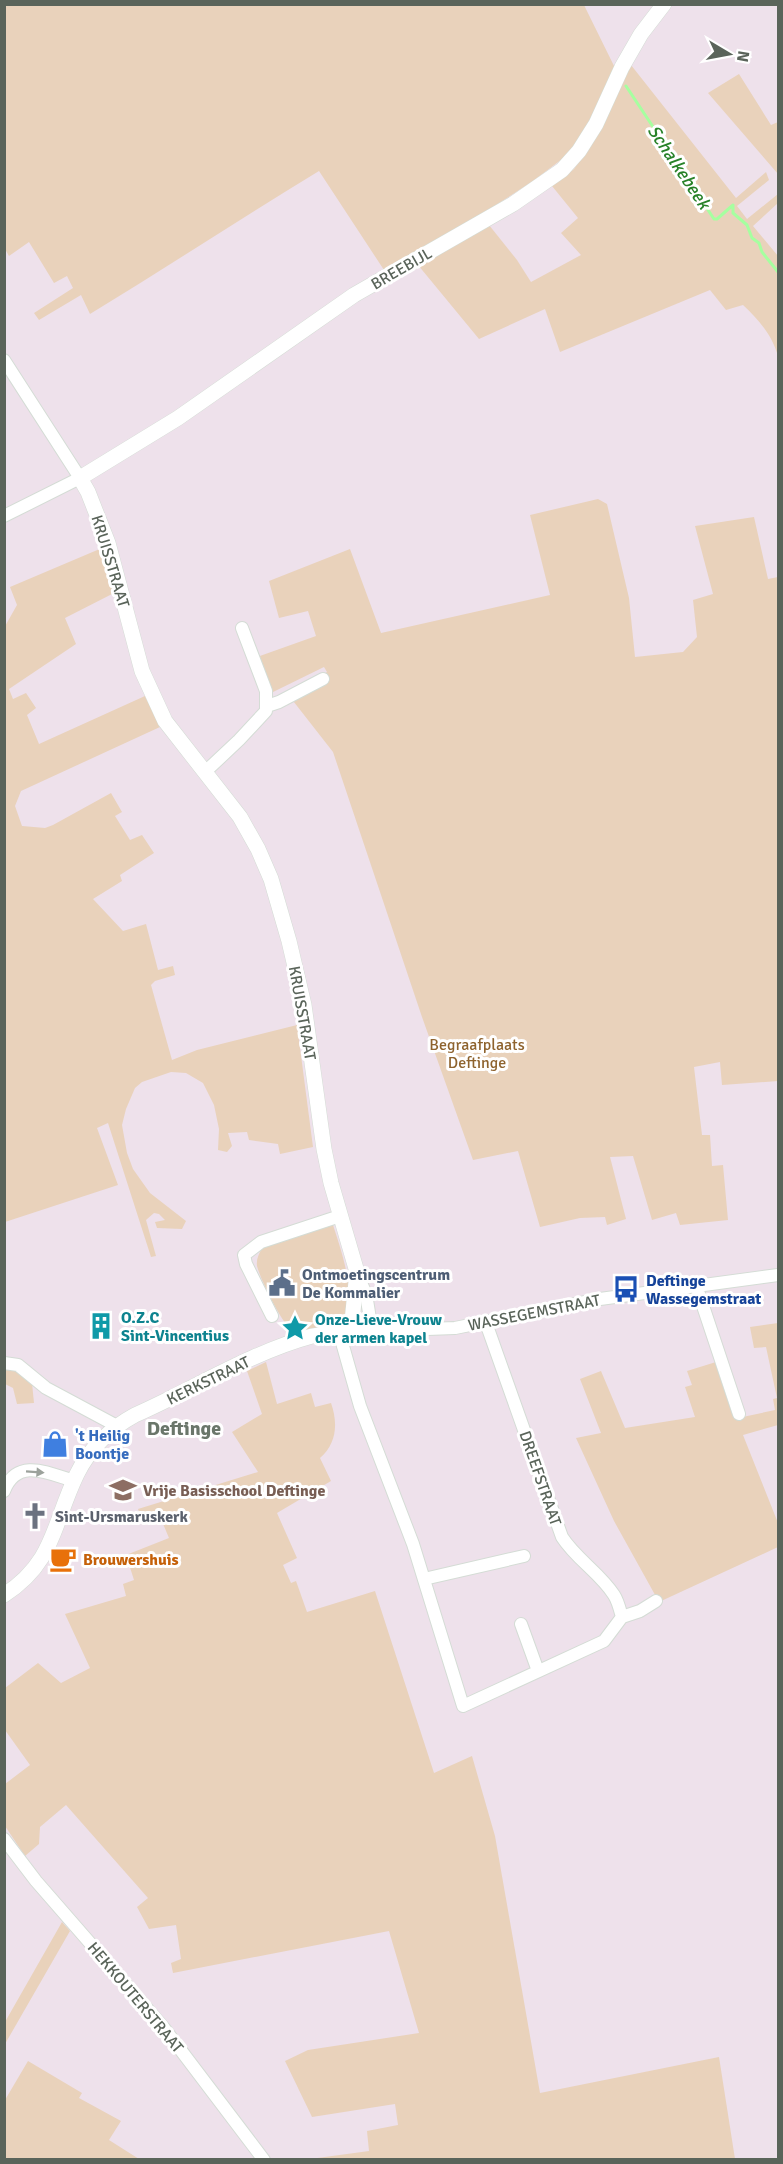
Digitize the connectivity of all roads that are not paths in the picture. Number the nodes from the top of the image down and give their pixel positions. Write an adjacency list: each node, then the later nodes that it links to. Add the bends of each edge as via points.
1 (664, 4): 3 (street, BREEBIJL, via 636,42 596,124 562,170 513,204 354,295 178,418)
2 (4, 360): 3 (street)
3 (80, 478): 4 (street); 8 (street, KRUISSTRAAT, via 108,543 142,671 165,721)
4 (4, 516)
5 (242, 628): 7 (street, via 263,680)
6 (323, 679): 7 (street)
7 (267, 706): 8 (street, via 259,720)
8 (205, 772): 9 (street, KRUISSTRAAT, via 240,817 271,879 304,1005 324,1149)
9 (340, 1216): 10 (street, KRUISSTRAAT); 13 (street, via 261,1242 244,1255)
10 (357, 1272): 15 (street, KRUISSTRAAT); 16 (street, KRUISSTRAAT, via 366,1294)
11 (778, 1275): 12 (street, WASSEGEMSTRAAT)
12 (696, 1285): 14 (street, WASSEGEMSTRAAT, via 554,1307); 18 (street)
13 (272, 1316)
14 (486, 1323): 16 (street, WASSEGEMSTRAAT); 26 (street, DREEFSTRAAT, via 562,1537 609,1587)
15 (345, 1331): 16 (street, KERKSTRAAT); 19 (street, KERKSTRAAT, via 313,1336 270,1350); 23 (street, via 360,1406)
16 (372, 1331)
17 (4, 1363): 19 (street, via 18,1365 46,1388)
18 (740, 1414)
19 (117, 1426): 20 (street, KERKSTRAAT, via 95,1448)
20 (74, 1481): 21 (street, one-way to 20, via 10,1479 32,1470); 24 (street, KERKSTRAAT, via 51,1544 33,1571)
21 (4, 1491)
22 (524, 1556): 23 (street)
23 (424, 1579): 28 (street, via 463,1706)
24 (7, 1590)
25 (656, 1602): 26 (street)
26 (622, 1617): 28 (street, via 604,1641)
27 (521, 1624): 28 (street)
28 (538, 1671)
29 (4, 1839): 30 (street, HEKKOUTERSTRAAT, via 164,2028)
30 (264, 2160)

